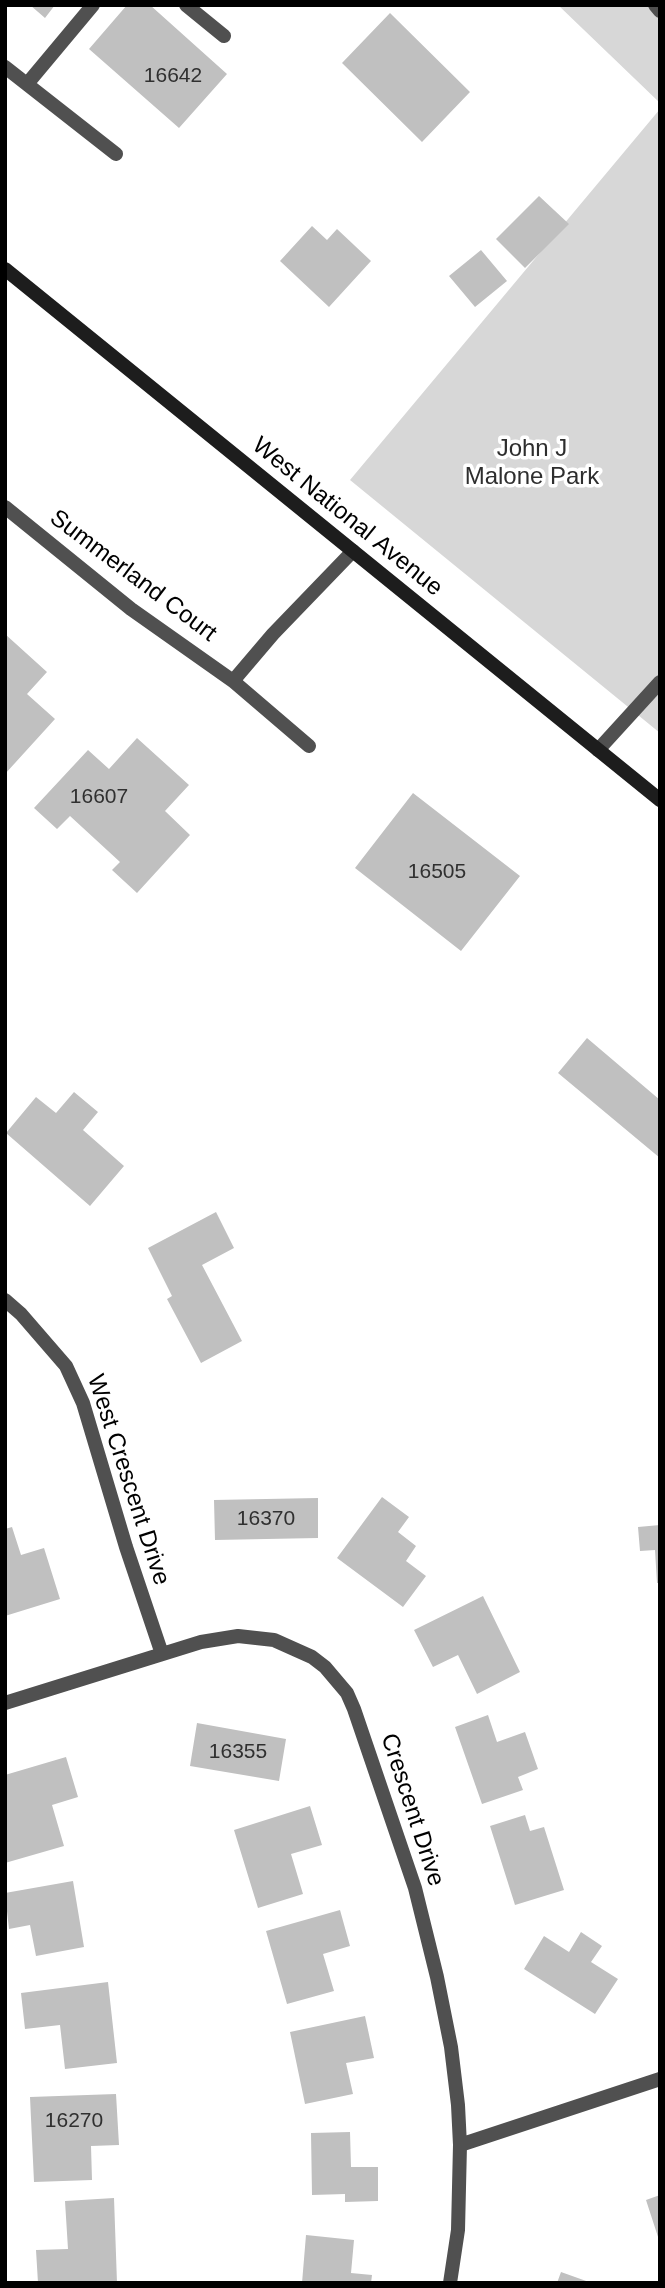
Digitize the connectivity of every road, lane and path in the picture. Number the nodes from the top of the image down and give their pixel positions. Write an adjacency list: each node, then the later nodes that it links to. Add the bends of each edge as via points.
1 (93, 5): 7 (street)
2 (186, 5): 5 (street)
3 (654, 5): 4 (street)
4 (660, 11)
5 (224, 36)
6 (5, 67): 7 (street)
7 (27, 84): 8 (street)
8 (116, 154)
9 (5, 269): 11 (main road, West National Avenue)
10 (5, 507): 12 (street, Summerland Court, via 131,608)
11 (353, 551): 12 (street); 15 (main road, West National Avenue)
12 (233, 681): 14 (street, Summerland Court)
13 (660, 682): 15 (street)
14 (309, 746)
15 (598, 750): 16 (main road, West National Avenue)
16 (660, 800)
17 (5, 1300): 18 (street, West Crescent Drive, via 66,1366 83,1404)
18 (162, 1654): 19 (street, Crescent Drive); 21 (street, Crescent Drive, via 238,1636 274,1640 312,1657 347,1693 415,1888 451,2047)
19 (5, 1703)
20 (660, 2080): 21 (street)
21 (460, 2145): 22 (street, Crescent Drive, via 458,2230)
22 (450, 2283)

